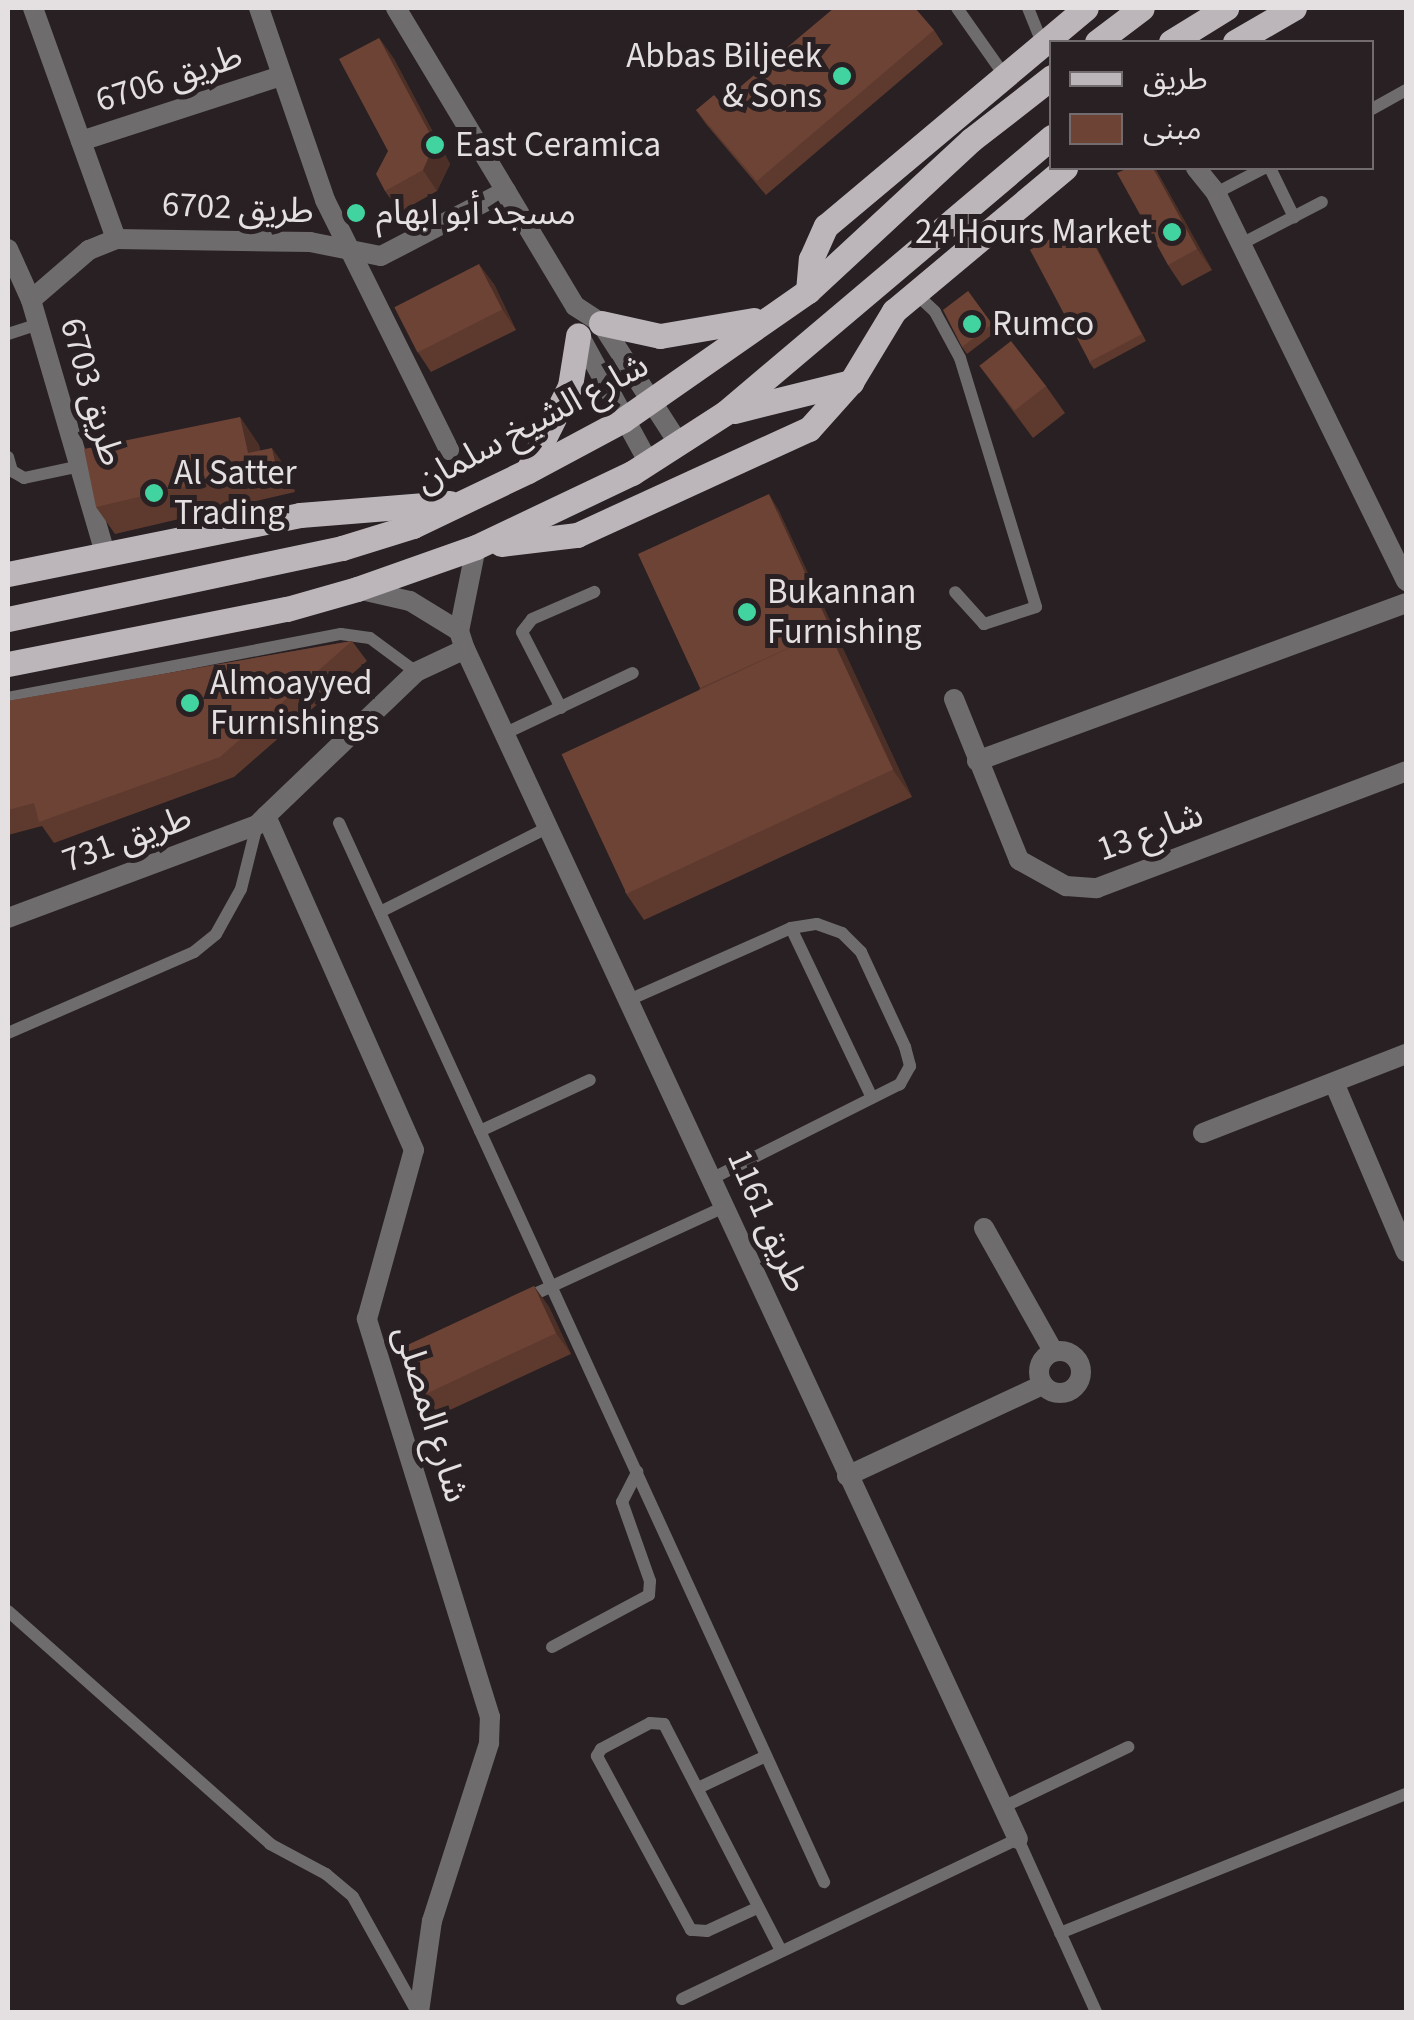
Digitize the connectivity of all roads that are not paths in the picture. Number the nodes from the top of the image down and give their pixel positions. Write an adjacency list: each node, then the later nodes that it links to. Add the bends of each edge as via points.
1 (32, 8): 21 (street, طريق 6706)
2 (259, 8): 15 (street)
3 (396, 8): 27 (street)
4 (957, 8): 14 (lane)
5 (1028, 8): 13 (lane)
6 (1086, 8): 13 (main road)
7 (1142, 8): 10 (main road)
8 (1226, 8): 11 (main road)
9 (1294, 8): 12 (main road)
10 (1099, 40)
11 (1174, 40)
12 (1238, 40)
13 (1041, 41): 14 (main road)
14 (1002, 72): 18 (main road)
15 (278, 77): 21 (street, طريق 6706); 34 (street)
16 (1049, 79): 20 (main road, شارع الشيخ سلمان)
17 (1406, 90): 19 (lane)
18 (973, 96): 20 (street); 35 (main road, via 826,226 811,260)
19 (1374, 108)
20 (993, 122): 35 (main road, شارع الشيخ سلمان)
21 (80, 140): 31 (street, طريق 6706)
22 (1049, 140): 44 (main road)
23 (1063, 170): 36 (main road)
24 (1198, 170): 28 (street)
25 (1263, 170): 28 (lane)
26 (1268, 170): 30 (lane)
27 (506, 192): 34 (street, طريق 6702, via 381,256); 40 (street)
28 (1216, 192): 32 (street)
29 (1322, 202): 30 (lane)
30 (1294, 216): 32 (lane)
31 (116, 239): 34 (street, طريق 6702, via 310,242); 37 (street, طريق 6702, via 89,250)
32 (1241, 244): 56 (street)
33 (8, 249): 37 (street, طريق 6703)
34 (347, 251): 47 (street)
35 (808, 291): 38 (main road, شارع الشيخ سلمان)
36 (916, 294): 42 (main road, via 894,311); 59 (lane, via 935,312 960,358 1036,607 984,624)
37 (32, 300): 39 (street, طريق 6703)
38 (768, 316): 40 (main road, via 687,336); 43 (main road, شارع الشيخ سلمان)
39 (38, 324): 41 (lane); 50 (street, طريق 6703)
40 (590, 329): 43 (street); 45 (street); 51 (main road)
41 (8, 334)
42 (850, 382): 44 (main road); 53 (main road, via 809,428 776,448 577,535)
43 (654, 400): 45 (main road, شارع الشيخ سلمان); 46 (street)
44 (725, 414): 46 (main road)
45 (623, 420): 49 (street); 51 (main road, شارع الشيخ سلمان)
46 (678, 444): 49 (main road)
47 (449, 450)
48 (8, 457): 50 (lane, via 12,472 24,478)
49 (649, 463): 53 (main road)
50 (80, 466): 54 (street, طريق 6703)
51 (528, 471): 52 (main road, شارع الشيخ سلمان)
52 (465, 502): 54 (main road, via 300,516); 61 (main road, شارع الشيخ سلمان, via 342,548)
53 (476, 547): 57 (main road); 62 (street)
54 (106, 556): 55 (main road)
55 (8, 574)
56 (1406, 581)
57 (356, 589): 62 (street, via 410,601); 63 (main road, via 287,609)
58 (594, 592): 68 (lane, via 532,619 522,632)
59 (954, 592)
60 (1406, 604): 70 (street)
61 (8, 619)
62 (462, 640): 64 (street); 69 (street, طريق 1161)
63 (8, 664)
64 (416, 672): 66 (lane, via 370,638 341,634); 72 (street)
65 (633, 673): 68 (lane)
66 (8, 698)
67 (954, 699): 70 (street, شارع 13)
68 (561, 708): 69 (lane)
69 (508, 732): 74 (street, طريق 1161)
70 (977, 761): 71 (street, شارع 13, via 1019,860 1041,878 1097,888)
71 (1406, 772)
72 (262, 820): 76 (street, طريق 731); 79 (lane, via 241,889 216,934 194,952); 109 (street, شارع المصلى, via 411,1137 412,1162 368,1319 490,1717 489,1744 432,1920)
73 (340, 823): 75 (lane)
74 (551, 826): 75 (lane); 78 (street, طريق 1161)
75 (380, 912): 84 (lane)
76 (8, 918)
77 (791, 928): 78 (lane); 83 (lane); 83 (lane, via 830,927 861,952 909,1056 900,1084)
78 (630, 999): 86 (street, طريق 1161)
79 (8, 1033)
80 (1406, 1054): 82 (street)
81 (590, 1080): 84 (lane)
82 (1335, 1085): 85 (street); 89 (street)
83 (872, 1098): 86 (lane)
84 (480, 1131): 90 (lane)
85 (1203, 1133)
86 (713, 1178): 87 (street, طريق 1161)
87 (726, 1206): 90 (lane); 95 (street, طريق 1161)
88 (984, 1228): 92 (street)
89 (1406, 1252)
90 (552, 1286): 91 (lane); 94 (lane)
91 (501, 1310)
92 (1053, 1351): 93 (street, via 1042,1359); 93 (street, via 1078,1358 1078,1384 1054,1393)
93 (1042, 1385): 95 (street)
94 (637, 1472): 97 (lane, via 622,1502 649,1595); 99 (lane)
95 (847, 1476): 102 (street, طريق 1161)
96 (8, 1611): 109 (lane, via 270,1844 326,1874 352,1897)
97 (552, 1648)
98 (1128, 1747): 102 (lane)
99 (764, 1757): 100 (lane); 104 (lane)
100 (698, 1788): 105 (lane); 105 (lane, via 664,1724 650,1722 598,1753 691,1930 707,1931)
101 (1406, 1794): 106 (lane)
102 (1003, 1807): 103 (street, طريق 1161)
103 (1018, 1839): 106 (lane); 107 (lane)
104 (824, 1882)
105 (757, 1908): 107 (lane)
106 (1060, 1934): 110 (lane)
107 (780, 1951): 108 (lane)
108 (682, 1999)
109 (418, 2012)
110 (1096, 2012)

